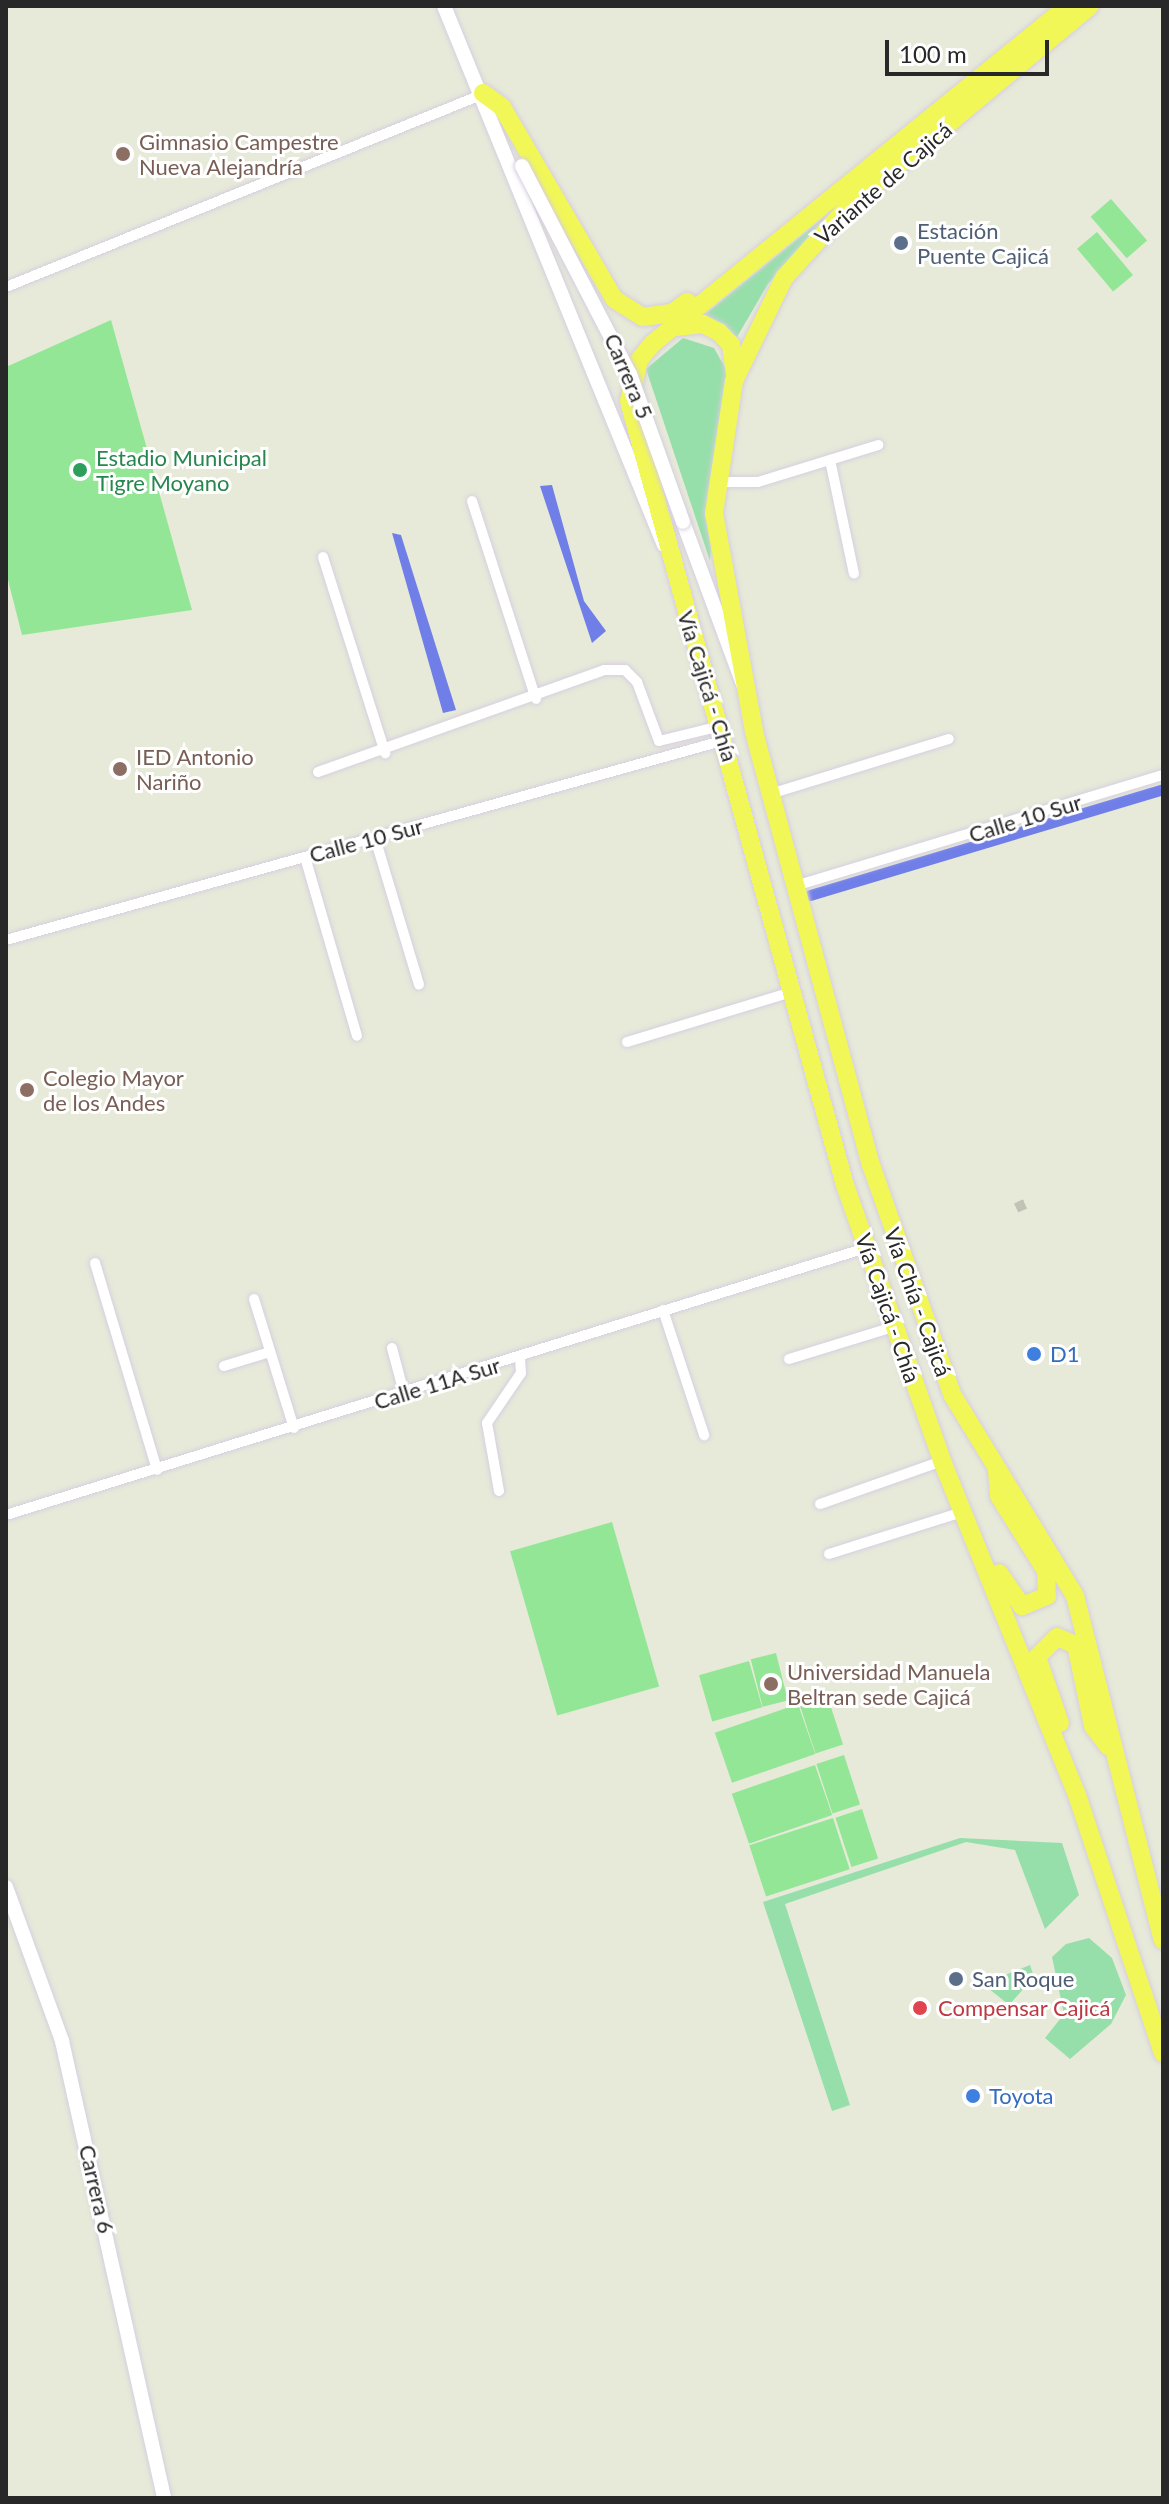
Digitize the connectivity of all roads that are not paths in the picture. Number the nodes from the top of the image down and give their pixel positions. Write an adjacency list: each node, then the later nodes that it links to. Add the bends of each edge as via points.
1 (444, 6): 4 (main road, Carrera 5)
2 (1068, 6): 5 (highway, Variante de Cajicá)
3 (1090, 6): 8 (highway, Variante de Cajicá, via 822,233 769,302)
4 (480, 90): 5 (highway, via 502,107 614,299 629,312 672,313); 6 (street); 13 (main road, Carrera 5); 16 (main road, Carrera 5, bridge, via 604,317)
5 (754, 261): 7 (highway, Variante de Cajicá)
6 (6, 287)
7 (667, 331): 8 (highway, via 703,324 719,332 737,363); 13 (highway, Variante de Cajicá, via 639,360 629,401)
8 (734, 381): 11 (highway, Variante de Cajicá)
9 (878, 445): 10 (street)
10 (830, 460): 11 (street, via 758,482); 15 (street)
11 (715, 482): 16 (highway, Variante de Cajicá, via 720,575)
12 (472, 501): 17 (street)
13 (665, 545): 18 (highway, Vía Cajicá - Chía)
14 (323, 557): 20 (street)
15 (854, 574)
16 (743, 685): 23 (highway, Vía Chía - Cajicá)
17 (536, 699): 18 (street, via 604,670 625,670 637,682 659,741); 20 (street)
18 (724, 733): 24 (street, Calle 10 Sur); 29 (highway, Vía Cajicá - Chía)
19 (949, 739): 23 (street)
20 (385, 753): 21 (street)
21 (318, 772)
22 (1163, 775): 26 (street, Calle 10 Sur)
23 (770, 794): 26 (highway, Vía Chía - Cajicá)
24 (375, 838): 25 (street, Calle 10 Sur); 28 (street)
25 (305, 857): 27 (street, Calle 10 Sur); 30 (street)
26 (795, 886): 46 (highway, Vía Chía - Cajicá, via 871,1165 932,1352)
27 (6, 940)
28 (419, 985)
29 (788, 993): 31 (street); 32 (highway, Vía Cajicá - Chía)
30 (357, 1036)
31 (627, 1042)
32 (866, 1248): 35 (street, Calle 11A Sur); 36 (highway, Vía Cajicá - Chía)
33 (95, 1263): 47 (street)
34 (254, 1299): 38 (street)
35 (663, 1310): 39 (street, Calle 11A Sur); 44 (street)
36 (893, 1327): 40 (street); 45 (highway, Vía Cajicá - Chía)
37 (392, 1348): 42 (street)
38 (270, 1352): 41 (street); 43 (street)
39 (520, 1358): 42 (street, Calle 11A Sur); 48 (street, via 521,1373 487,1423)
40 (789, 1359)
41 (224, 1366)
42 (404, 1393): 43 (street, Calle 11A Sur)
43 (294, 1428): 47 (street, Calle 11A Sur)
44 (704, 1435)
45 (942, 1461): 49 (street); 51 (highway, Vía Cajicá - Chía)
46 (997, 1469): 51 (highway, via 999,1496 1046,1571 1047,1596 1030,1607 1013,1601 982,1535); 53 (highway, Vía Chía - Cajicá, via 1075,1596)
47 (157, 1470): 50 (street, Calle 11A Sur)
48 (499, 1491)
49 (820, 1504)
50 (6, 1515)
51 (965, 1519): 52 (street); 54 (highway, Vía Cajicá - Chía)
52 (829, 1554)
53 (1112, 1752): 54 (highway, via 1093,1726 1076,1645 1047,1640 1037,1657 1112,1860); 56 (highway, Vía Chía - Cajicá)
54 (1107, 1883): 57 (highway, Vía Cajicá - Chía)
55 (6, 1887): 58 (main road, Carrera 6, via 62,2041)
56 (1163, 1940)
57 (1163, 2053)
58 (164, 2498)

